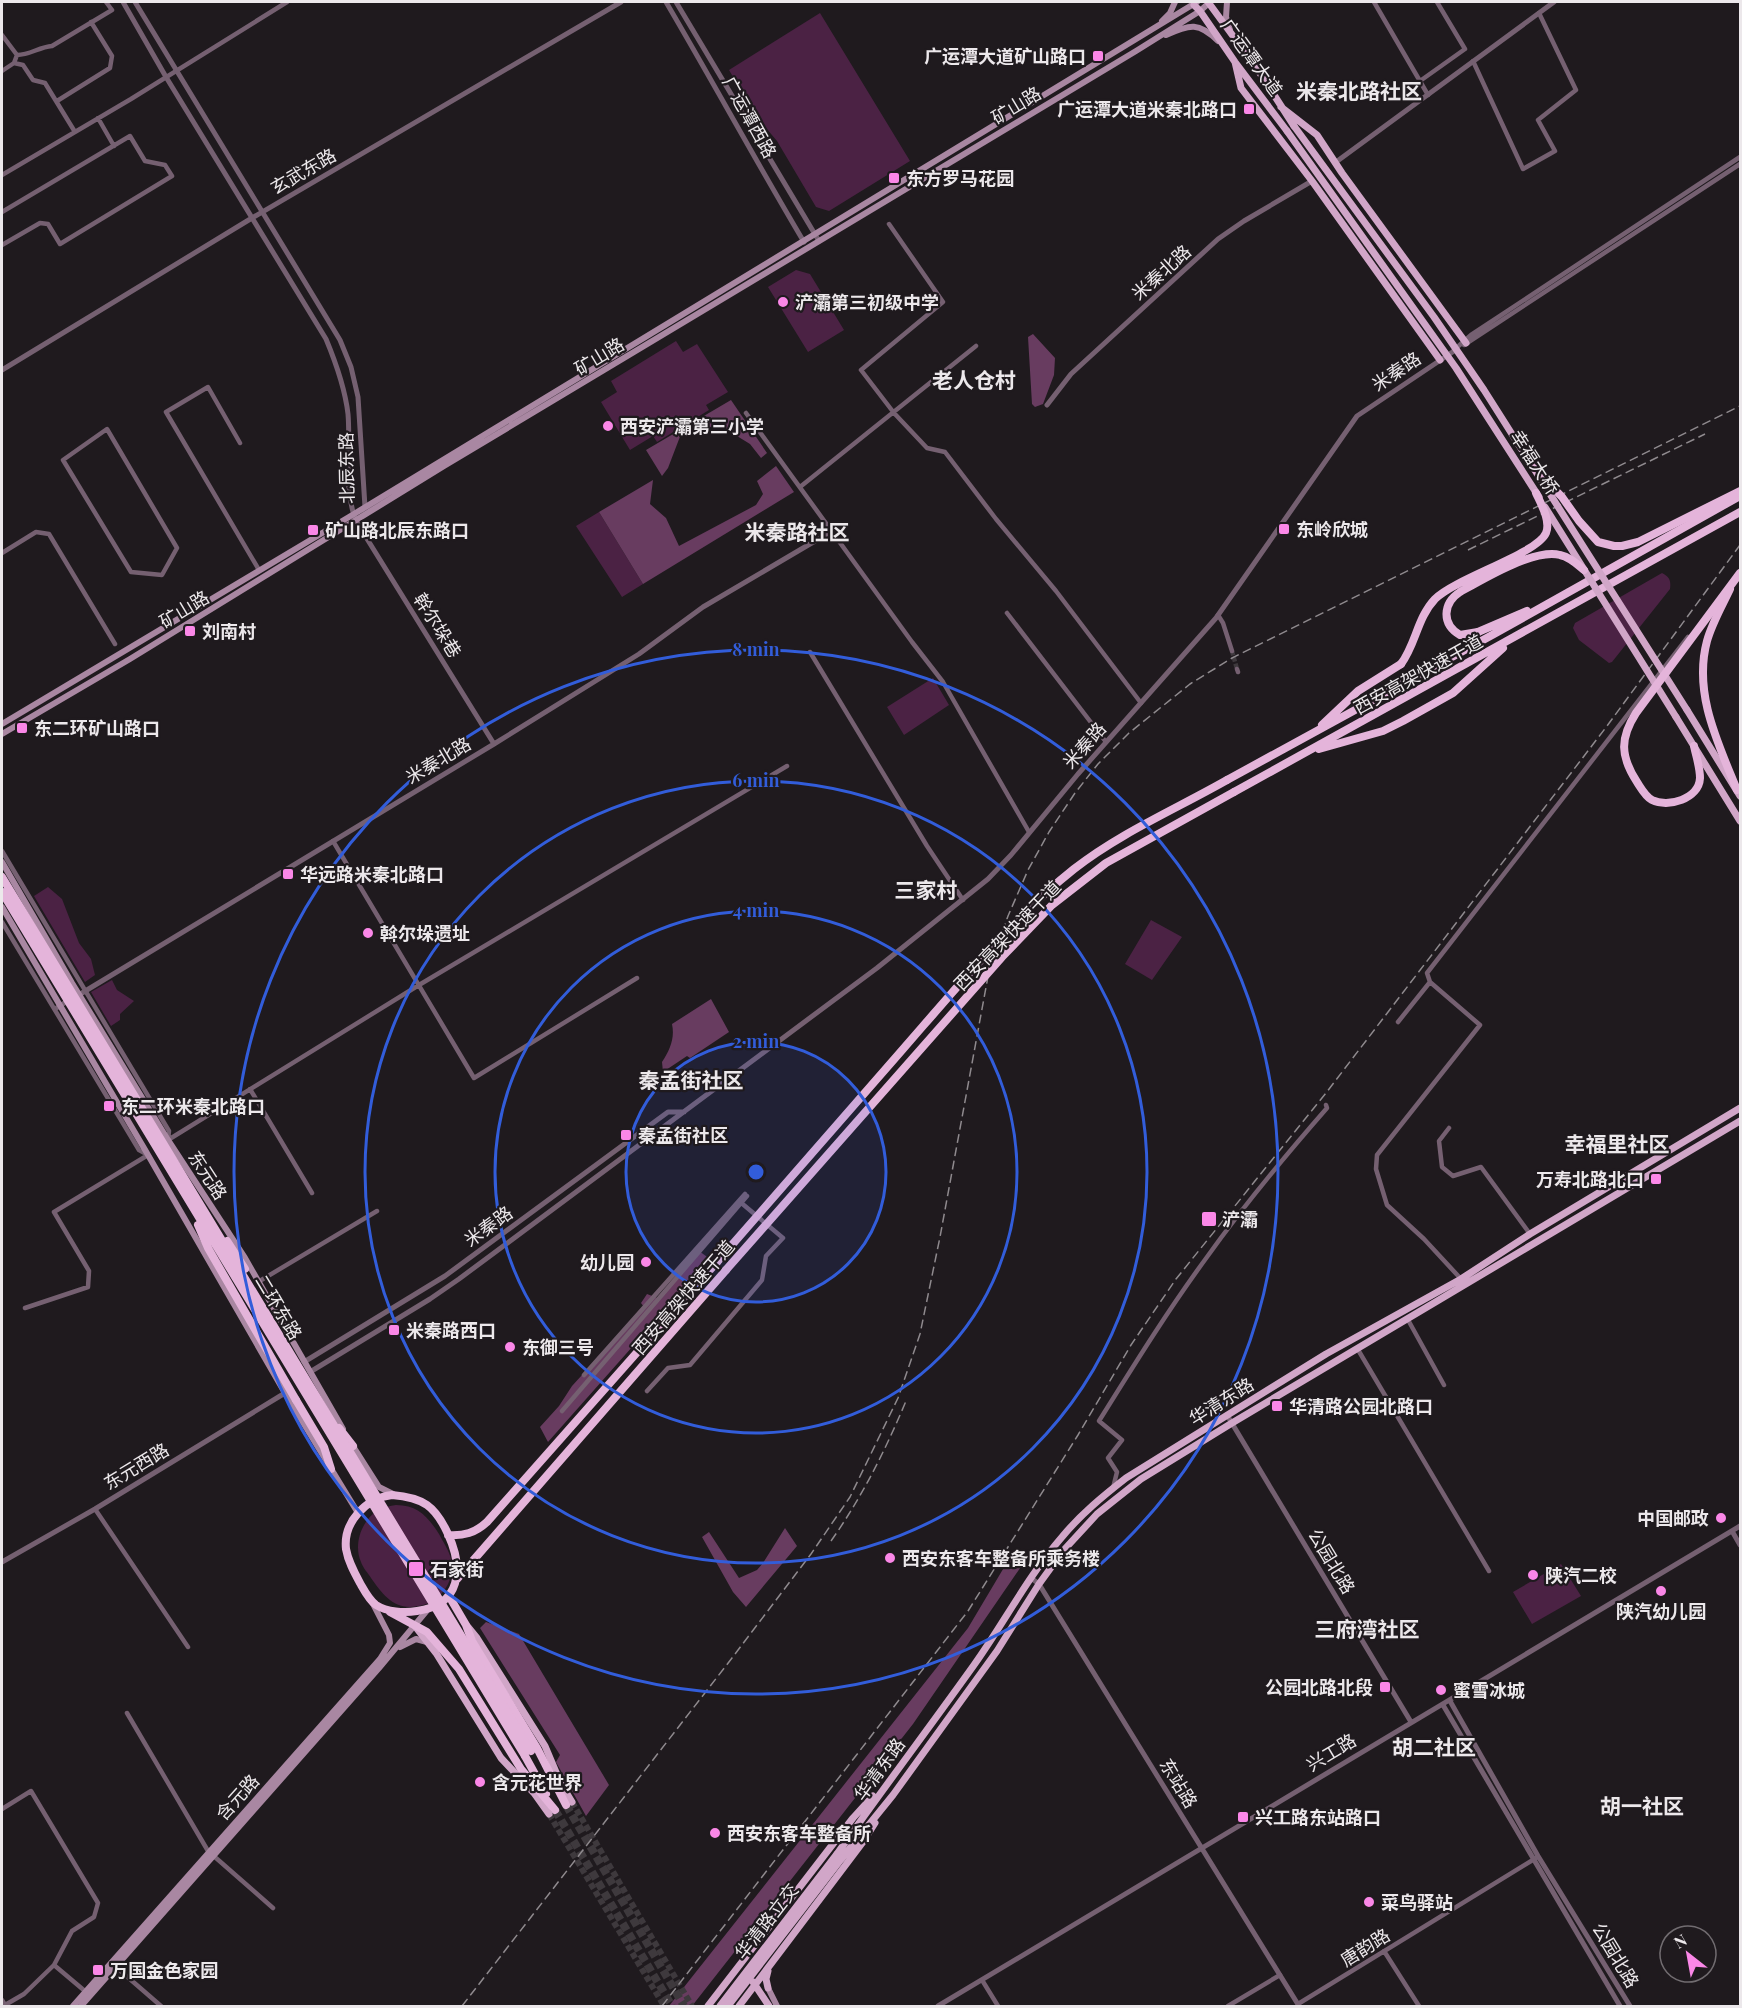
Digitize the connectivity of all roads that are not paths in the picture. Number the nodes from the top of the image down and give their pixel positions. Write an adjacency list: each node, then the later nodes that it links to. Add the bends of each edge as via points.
1 (106, 2): 17 (street, via 112,10)
2 (123, 2): 31 (street, 北辰东路)
3 (135, 2): 29 (street, 北辰东路)
4 (287, 2): 29 (street)
5 (621, 2): 47 (street, 玄武东路)
6 (666, 2): 51 (street, 广运潭西路)
7 (676, 2): 50 (street, 广运潭西路)
8 (1174, 2): 18 (main road, via 1168,15)
9 (1209, 2): 15 (main road, 矿山路); 20 (main road, 广运潭大道)
10 (1227, 2): 20 (main road, via 1226,17)
11 (1374, 2): 32 (street)
12 (1437, 2): 32 (street, via 1465,49)
13 (1554, 2): 16 (street)
14 (1194, 3): 15 (main road, 广运潭大道); 18 (main road, 矿山路)
15 (1200, 11): 21 (main road, 矿山路); 22 (main road, 广运潭大道)
16 (1539, 13): 26 (street); 26 (street, via 1576,90 1538,120 1555,151 1523,169)
17 (91, 22): 24 (street, via 52,46); 34 (street, via 112,56 110,69)
18 (1150, 29): 50 (main road, 矿山路)
19 (2, 35): 23 (street)
20 (1233, 36): 35 (main road, 广运潭大道)
21 (1152, 41): 22 (main road, via 1195,26 1206,30); 50 (main road, 矿山路)
22 (1226, 49): 25 (main road, 广运潭大道)
23 (17, 55): 24 (street); 27 (street)
24 (26, 55): 28 (street)
25 (1235, 62): 38 (main road, 广运潭大道); 45 (main road, via 1241,88)
26 (1473, 62): 33 (street)
27 (14, 63): 28 (street); 30 (street)
28 (23, 65): 34 (street, via 33,80 45,83)
29 (176, 70): 31 (street); 47 (street, 北辰东路)
30 (2, 71)
31 (166, 77): 36 (street); 48 (street, 北辰东路)
32 (1420, 81): 33 (street)
33 (1428, 95): 42 (street)
34 (57, 101): 39 (street)
35 (1281, 107): 37 (main road, 广运潭大道); 42 (main road, via 1317,135)
36 (98, 118): 39 (street); 40 (street)
37 (1294, 126): 63 (main road, 幸福大桥, bridge, via 1434,317)
38 (1287, 131): 65 (main road, 幸福大桥, bridge, via 1450,359)
39 (75, 132): 44 (street)
40 (114, 146): 46 (street); 52 (street, via 130,136 144,161 165,165 172,176 60,244 48,224 40,223)
41 (1740, 157): 53 (street, 米秦路, via 1471,334)
42 (1336, 162): 53 (main road)
43 (1740, 164): 53 (street, 米秦路)
44 (2, 175)
45 (1311, 180): 56 (main road); 58 (street, 米秦北路, via 1218,239 1071,374)
46 (2, 212)
47 (263, 212): 48 (street, 玄武东路); 67 (street, 北辰东路, via 332,325 351,367 358,398)
48 (252, 218): 57 (street, 玄武东路); 69 (street, 北辰东路, via 326,339 339,373 348,415 350,494)
49 (889, 224): 60 (street, via 943,302 861,370)
50 (817, 238): 51 (main road, 矿山路)
51 (806, 244): 67 (main road, 矿山路); 69 (main road, 矿山路)
52 (2, 245)
53 (1465, 342): 55 (street, 米秦路)
54 (976, 346): 60 (street)
55 (1454, 351): 56 (street, 米秦路)
56 (1440, 360): 78 (street, 米秦路, via 1357,416)
57 (2, 370)
58 (1047, 405)
59 (746, 413): 64 (street)
60 (894, 414): 64 (street); 84 (street, via 927,448 945,452)
61 (240, 443): 72 (street, via 208,387 166,412)
62 (63, 460): 62 (street, via 130,572 162,575 177,548 106,429)
63 (1535, 469): 66 (highway, bridge, via 1590,534 1608,546 1638,542); 93 (main road, 幸福大桥, bridge)
64 (800, 488): 70 (street)
65 (1536, 493): 73 (main road, 幸福大桥, bridge); 86 (highway, bridge, via 1546,519 1544,536 1437,597 1421,619 1401,664 1358,691)
66 (1740, 494): 76 (highway, 西安高架快速干道)
67 (365, 507): 69 (main road, 矿山路)
68 (1740, 512): 80 (highway, 西安高架快速干道)
69 (355, 517): 72 (main road, 矿山路); 87 (main road, 矿山路, via 130,659); 89 (street, 幹尔垛巷)
70 (832, 531): 89 (street, 米秦北路, via 703,606 639,654); 97 (street, via 943,682)
71 (2, 553): 81 (street, via 36,532 49,534)
72 (259, 570): 85 (main road, 矿山路)
73 (1584, 570): 76 (highway, bridge, via 1559,554 1526,559 1451,598 1446,614 1448,624 1460,635 1478,632); 90 (main road, 幸福大桥, bridge)
74 (1740, 573): 75 (highway, bridge)
75 (1734, 581): 90 (highway, bridge, via 1636,713 1624,742 1633,776 1648,798 1658,802 1682,800 1697,787 1700,775); 93 (highway, bridge, via 1707,640 1703,683 1716,738)
76 (1570, 592): 86 (highway, 西安高架快速干道)
77 (1007, 613): 88 (street)
78 (1218, 615): 83 (street); 84 (street, 米秦路)
79 (1691, 633): 107 (street, via 1427,973)
80 (1511, 640): 91 (highway, 西安高架快速干道); 91 (highway, via 1453,693 1403,721 1383,731)
81 (115, 644)
82 (810, 651): 103 (street)
83 (1232, 651)
84 (1141, 703): 88 (street, 米秦路)
85 (2, 724)
86 (1315, 732): 150 (highway, 西安高架快速干道, bridge, via 1101,850 1037,901 487,1522 469,1534)
87 (2, 734)
88 (1106, 742): 97 (street, 米秦路)
89 (494, 744): 98 (street, 米秦北路)
90 (1694, 746): 94 (main road, 幸福大桥)
91 (1300, 756): 155 (highway, 西安高架快速干道, bridge, via 1106,864 1045,912)
92 (788, 766): 108 (street)
93 (1739, 793)
94 (1731, 805): 95 (main road, 幸福大桥); 96 (main road)
95 (1740, 821)
96 (1740, 826)
97 (1029, 832): 103 (street, 米秦路, via 991,877)
98 (333, 841): 108 (street); 109 (street, 米秦北路)
99 (2, 851): 109 (street)
100 (2, 862): 109 (main road, 东元路)
101 (2, 877): 123 (highway, 二环东路, bridge)
102 (2, 892): 123 (highway, 二环东路, bridge)
103 (963, 900): 115 (street, 米秦路)
104 (2, 907): 110 (main road)
105 (2, 922): 110 (street)
106 (637, 978): 108 (street, via 474,1078)
107 (1430, 982): 111 (street); 128 (street, via 1480,1025 1377,1155 1376,1169 1387,1205)
108 (419, 985): 112 (street)
109 (82, 992): 110 (street, 米秦北路); 119 (main road, 东元路)
110 (57, 1007): 121 (main road)
111 (1398, 1022)
112 (250, 1089): 119 (street); 122 (street)
113 (1326, 1105): 144 (street, via 1207,1257 1099,1421 1122,1440 1108,1458 1118,1472)
114 (1740, 1108): 127 (main road, 华清东路)
115 (686, 1112): 118 (street, 米秦路, via 668,1112); 120 (street, 米秦路)
116 (1740, 1121): 131 (main road, 华清东路)
117 (1449, 1128): 127 (street, via 1439,1141 1442,1167 1453,1176 1481,1167)
118 (634, 1138): 120 (street); 133 (street, 米秦路, via 453,1270)
119 (168, 1140): 129 (main road, 东元路)
120 (639, 1146): 134 (street, 米秦路, via 459,1279)
121 (148, 1155): 130 (street, via 54,1212 89,1271 88,1287); 138 (main road)
122 (312, 1193)
123 (189, 1195): 142 (highway, bridge, via 233,1249); 143 (highway, bridge, via 208,1248 324,1447); 171 (highway, 二环东路, bridge)
124 (746, 1195): 125 (street)
125 (740, 1202): 135 (street); 137 (street, via 783,1238 766,1256 762,1280 690,1365 668,1368); 139 (street)
126 (377, 1211): 129 (street)
127 (1530, 1234): 128 (main road, 华清东路)
128 (1461, 1279): 140 (main road, 华清东路)
129 (258, 1282): 133 (main road, 东元路)
130 (25, 1308)
131 (1407, 1318): 132 (main road, 华清东路); 136 (street)
132 (1358, 1348): 141 (main road, 华清东路); 153 (street)
133 (304, 1362): 134 (main road, 东元路)
134 (310, 1372): 142 (main road, 东元路)
135 (584, 1375)
136 (1444, 1385)
137 (647, 1390)
138 (285, 1393): 143 (main road); 146 (street, 东元西路)
139 (562, 1411)
140 (1227, 1415): 141 (street, 公园北路); 144 (main road, 华清东路)
141 (1232, 1423): 156 (main road, 华清东路, via 1141,1479 1097,1514); 170 (street, 公园北路)
142 (353, 1446): 145 (main road, 东元路, via 379,1487)
143 (331, 1468): 147 (main road)
144 (1112, 1489): 154 (main road, 华清东路, via 1074,1523)
145 (397, 1495): 147 (highway, via 374,1500); 150 (highway, via 427,1505)
146 (95, 1509): 152 (street, 东元西路); 164 (street)
147 (358, 1513): 158 (highway, via 348,1530 347,1552)
148 (1740, 1526): 149 (street, 兴工路)
149 (1732, 1531): 151 (street); 167 (street, 兴工路)
150 (448, 1534): 155 (highway, via 457,1558)
151 (1740, 1545)
152 (2, 1562)
153 (1489, 1571)
154 (1031, 1578): 156 (street, 东站路); 172 (main road, 华清东路, via 996,1634)
155 (457, 1579): 157 (highway)
156 (1039, 1584): 174 (main road, 华清东路, via 997,1651); 178 (street, 东站路)
157 (449, 1596): 160 (highway); 162 (highway)
158 (370, 1598): 159 (highway); 179 (main road, 含元路, via 388,1632 388,1647)
159 (382, 1608): 160 (highway, via 410,1612); 161 (highway)
160 (429, 1608): 161 (main road, 含元路)
161 (414, 1625): 163 (main road); 165 (main road, 含元路); 166 (highway, via 427,1632)
162 (466, 1625): 173 (highway); 175 (main road, via 545,1746)
163 (426, 1642): 165 (main road, via 413,1640); 166 (main road); 177 (main road, via 501,1758)
164 (188, 1647)
165 (393, 1652): 179 (main road, 含元路)
166 (448, 1655): 177 (highway)
167 (1450, 1701): 168 (street, 兴工路); 181 (street, 公园北路)
168 (1443, 1705): 170 (street, 兴工路); 181 (street, 公园北路)
169 (127, 1713): 179 (street)
170 (1411, 1722): 178 (street, 兴工路)
171 (528, 1754): 173 (highway); 177 (highway)
172 (894, 1772): 180 (main road, 华清东路); 184 (main road, via 853,1818)
173 (558, 1790): 175 (highway)
174 (893, 1795): 180 (main road, 华清东路); 185 (main road, via 863,1842)
175 (569, 1803)
176 (2, 1809): 186 (street, via 31,1791 98,1903 94,1917 72,1931)
177 (552, 1812)
178 (1201, 1848): 189 (street, 东站路); 191 (street, 兴工路)
179 (211, 1854): 182 (street); 187 (main road, 含元路); 195 (main road, 含元路)
180 (839, 1856): 202 (main road, 华清路立交, bridge); 203 (main road, 华清路立交, bridge)
181 (1536, 1858): 183 (street, 唐韵路); 211 (street, 公园北路); 212 (street, 公园北路)
182 (273, 1908)
183 (1384, 1951): 197 (street, 唐韵路); 210 (street)
184 (743, 1960): 188 (main road); 190 (main road)
185 (772, 1963): 190 (main road); 193 (main road, via 766,1974)
186 (54, 1965): 195 (street); 196 (street, via 24,1994 5,2005)
187 (116, 1966): 195 (main road, 含元路); 200 (street)
188 (737, 1968): 192 (main road); 201 (main road)
189 (1280, 1975): 197 (street, 东站路); 209 (street)
190 (762, 1977): 192 (main road); 193 (main road)
191 (981, 1980): 207 (street, 兴工路); 208 (street)
192 (756, 1985): 194 (main road); 204 (main road)
193 (767, 1986): 194 (main road, via 761,1986); 206 (main road)
194 (761, 1993): 205 (main road)
195 (88, 1994): 198 (main road, 含元路); 199 (main road, 含元路)
196 (2, 2000)
197 (1298, 2005)
198 (73, 2007)
199 (81, 2007)
200 (161, 2007)
201 (708, 2007)
202 (720, 2007)
203 (728, 2007)
204 (739, 2007)
205 (769, 2007)
206 (777, 2007)
207 (938, 2007)
208 (998, 2007)
209 (1228, 2007)
210 (1419, 2007)
211 (1620, 2007)
212 (1630, 2007)

